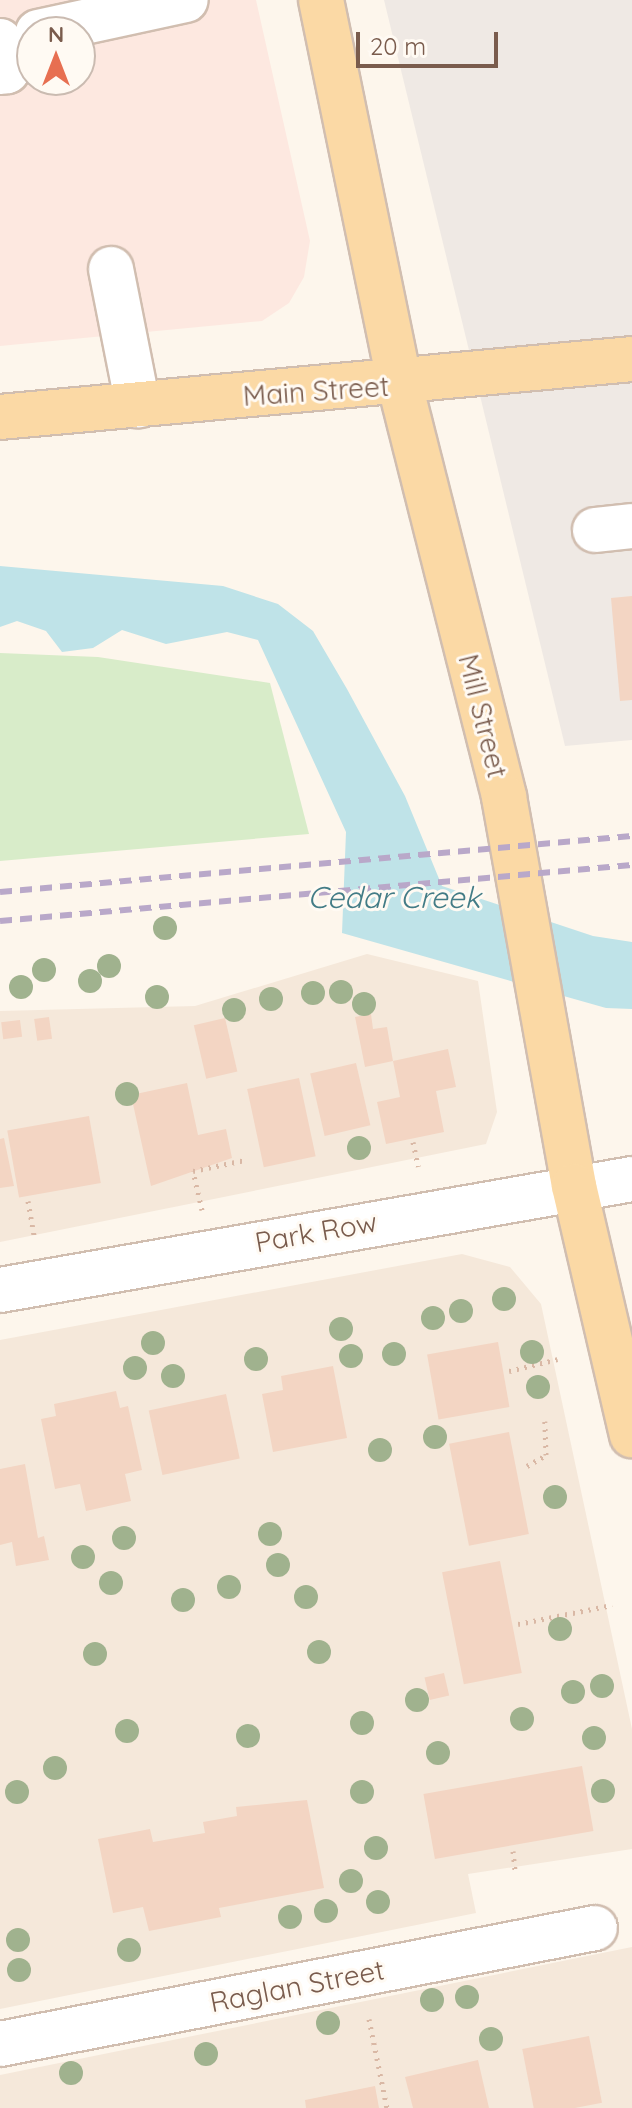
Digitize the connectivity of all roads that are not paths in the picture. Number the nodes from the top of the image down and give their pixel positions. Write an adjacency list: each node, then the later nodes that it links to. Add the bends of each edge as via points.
1 (186, 0): 3 (street)
2 (321, 0): 8 (main road, Mill Street)
3 (96, 19)
4 (0, 40): 5 (street, via 7,71)
5 (0, 72)
6 (111, 269): 9 (street)
7 (632, 359): 8 (main road, Main Street)
8 (400, 385): 9 (main road, Main Street); 12 (main road, Mill Street, via 504,797)
9 (138, 405): 10 (main road, Main Street)
10 (0, 417)
11 (632, 1179): 12 (street, Park Row)
12 (574, 1186): 13 (street, Park Row); 14 (main road, Mill Street)
13 (0, 1290)
14 (632, 1435)
15 (595, 1928): 16 (street, Raglan Street)
16 (0, 2044)

